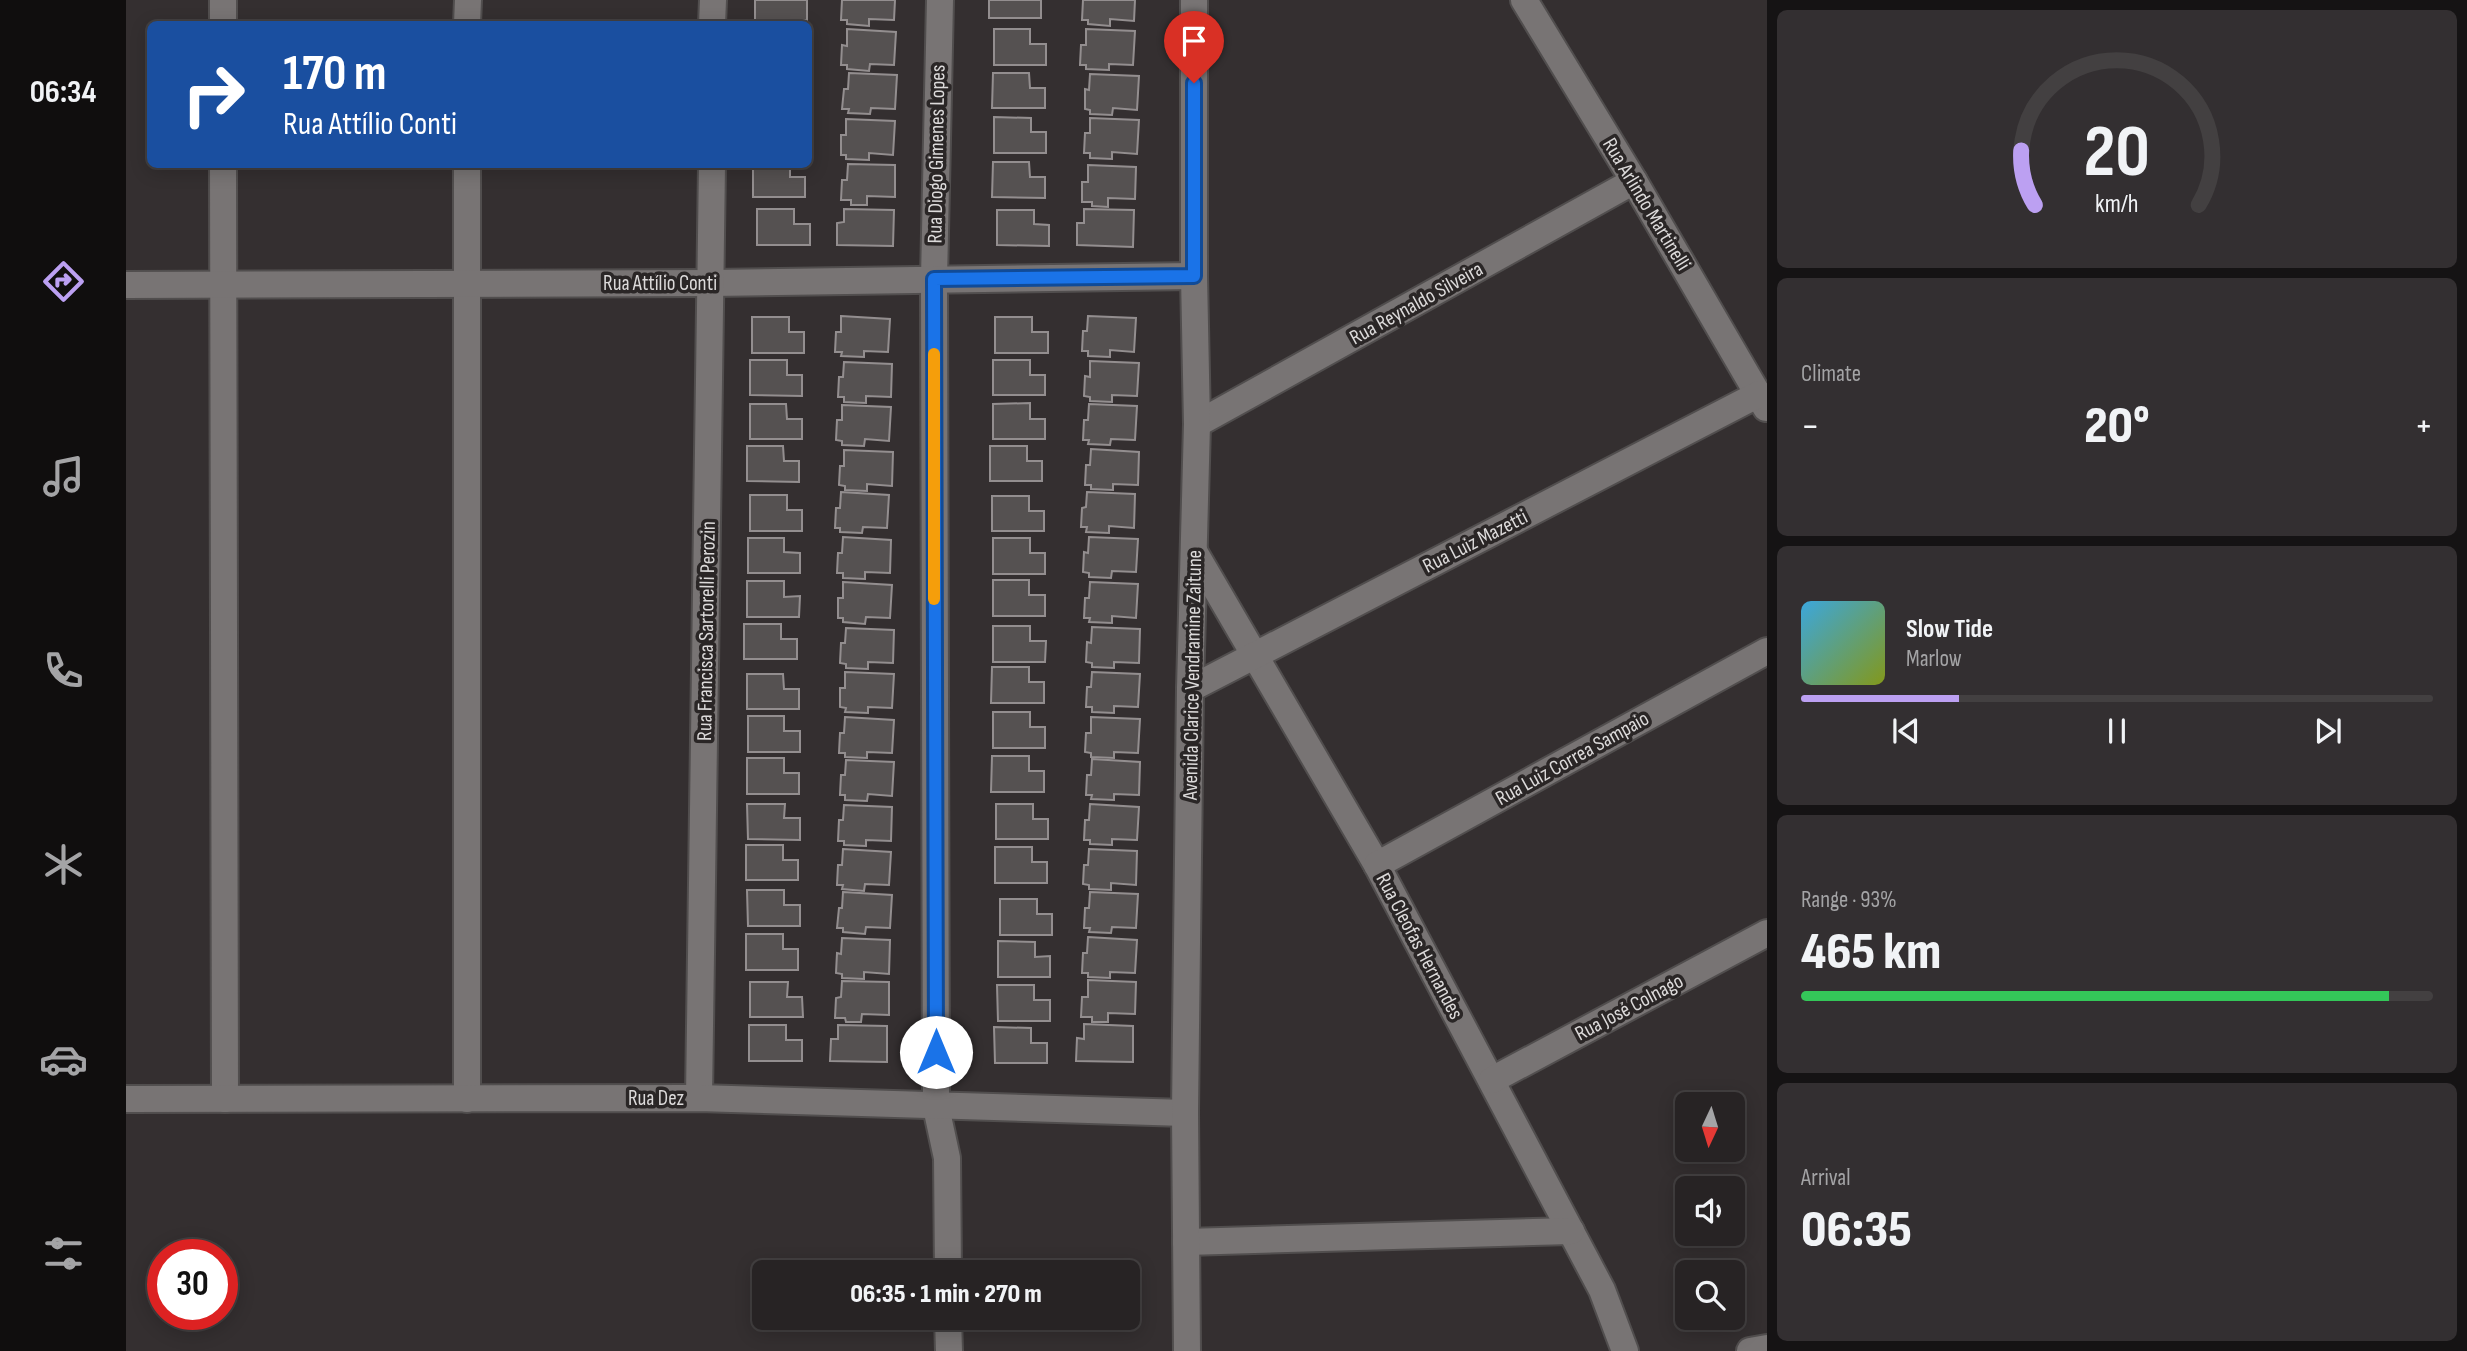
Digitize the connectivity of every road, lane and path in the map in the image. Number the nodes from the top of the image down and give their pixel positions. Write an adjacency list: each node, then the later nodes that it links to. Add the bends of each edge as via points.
1 (223, 0): 7 (street)
2 (468, 0): 8 (street)
3 (713, 0): 9 (street)
4 (940, 0): 15 (street, Rua Diogo Gimenes Lopes)
5 (1194, 0): 14 (street, Avenida Clarice Vendramine Zaitune)
6 (1524, 0): 13 (street, Rua Arlindo Martinelli)
7 (223, 21)
8 (467, 21)
9 (712, 21)
10 (223, 168): 17 (street)
11 (467, 168): 18 (street)
12 (712, 168): 16 (street, Rua Francisca Sartorelli Perozin)
13 (1634, 181): 20 (street, Rua Arlindo Martinelli); 21 (street, Rua Reynaldo Silveira)
14 (1194, 276): 15 (street, Rua Attílio Conti); 21 (street, Avenida Clarice Vendramine Zaitune)
15 (934, 279): 16 (street, Rua Attílio Conti); 33 (street, Rua Diogo Gimenes Lopes)
16 (711, 283): 18 (street, Rua Attílio Conti); 29 (street, Rua Francisca Sartorelli Perozin)
17 (223, 284): 18 (street, Rua Attílio Conti); 19 (street, Rua Attílio Conti); 31 (street)
18 (466, 284): 32 (street)
19 (126, 285)
20 (1763, 401): 24 (street, Rua Luiz Mazetti)
21 (1197, 424): 22 (street, Avenida Clarice Vendramine Zaitune)
22 (1195, 552): 24 (street, Rua Cleofas Hernandes); 25 (street, Avenida Clarice Vendramine Zaitune)
23 (1767, 651): 26 (street, Rua Luiz Correa Sampaio)
24 (1254, 656): 25 (street, Rua Luiz Mazetti); 26 (street, Rua Cleofas Hernandes)
25 (1190, 689): 34 (street, Avenida Clarice Vendramine Zaitune)
26 (1377, 865): 28 (street, Rua Cleofas Hernandes)
27 (1767, 933): 28 (street, Rua José Colnago)
28 (1492, 1080): 35 (street, Rua Cleofas Hernandes)
29 (699, 1098): 32 (street, Rua Dez); 33 (street, Rua Dez)
30 (126, 1099): 31 (street, Rua Dez)
31 (225, 1099): 32 (street, Rua Dez)
32 (467, 1099)
33 (936, 1107): 34 (street, Rua Dez); 37 (street, Rua Diogo Gimenes Lopes, via 947,1158)
34 (1185, 1113): 36 (street, Avenida Clarice Vendramine Zaitune)
35 (1571, 1231): 36 (street); 42 (street, Rua Cleofas Hernandes, via 1602,1290)
36 (1186, 1242): 41 (street, Avenida Clarice Vendramine Zaitune)
37 (948, 1260)
38 (948, 1330): 40 (street)
39 (1767, 1348): 43 (street)
40 (949, 1351)
41 (1187, 1351)
42 (1625, 1351)
43 (1750, 1351)

